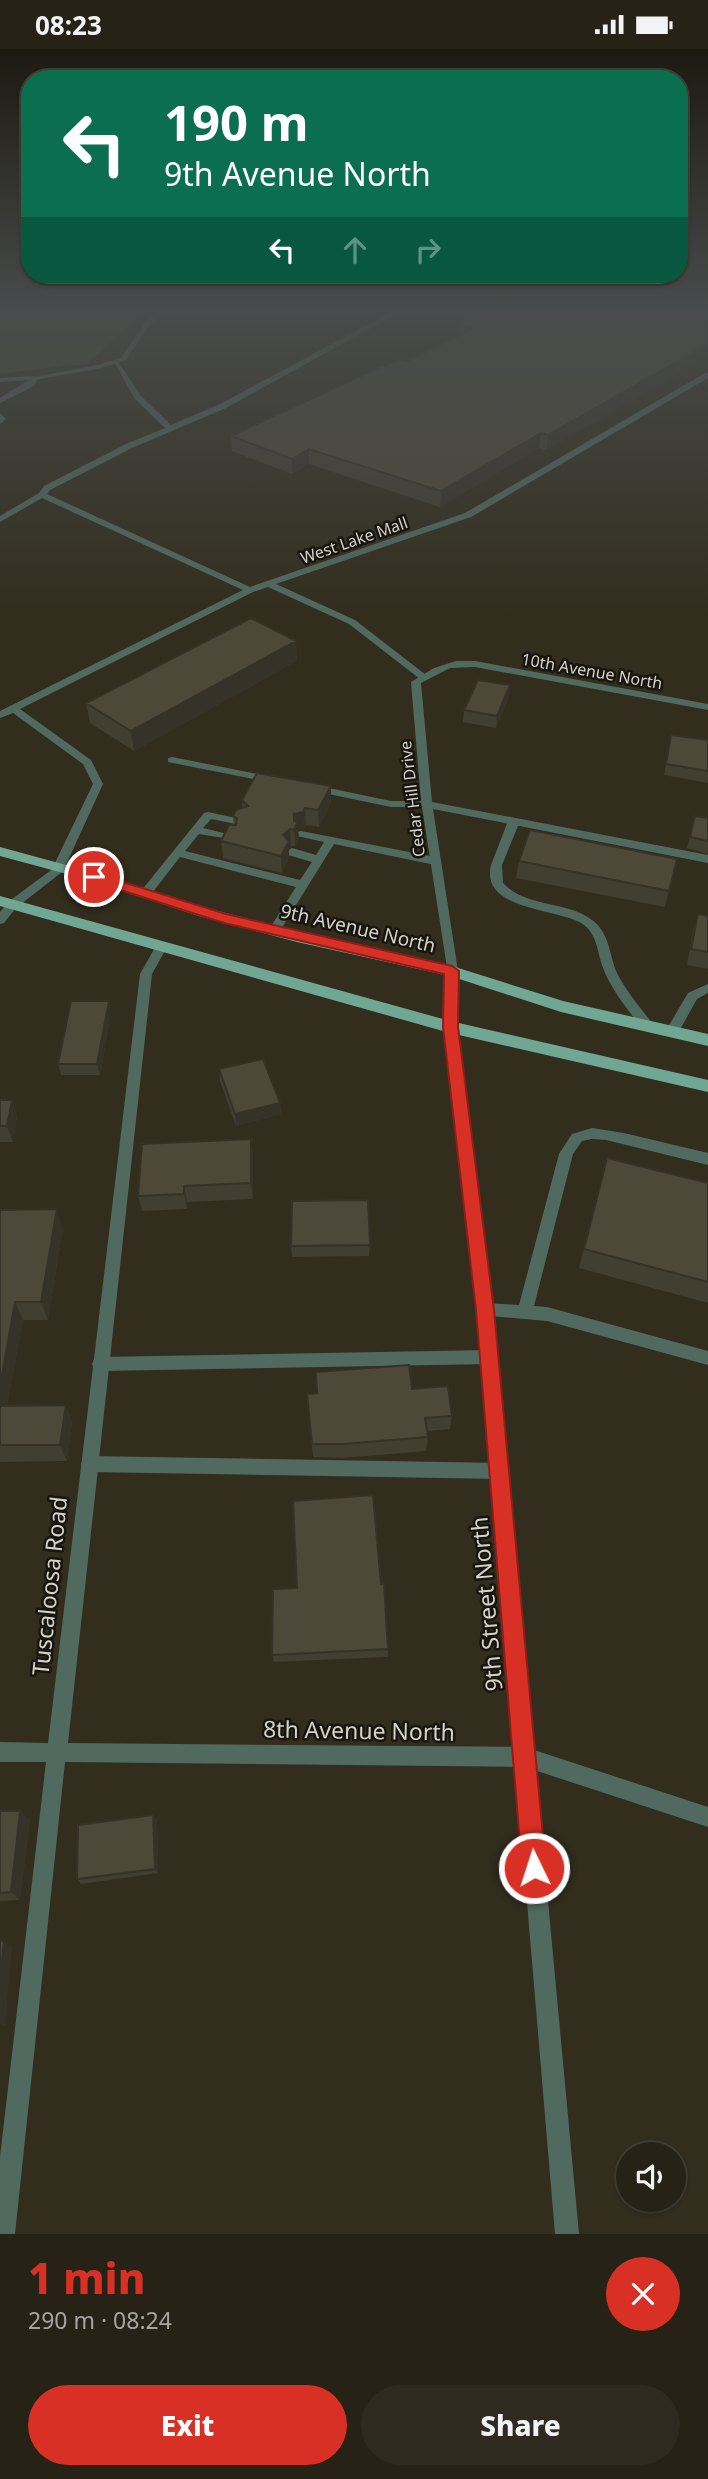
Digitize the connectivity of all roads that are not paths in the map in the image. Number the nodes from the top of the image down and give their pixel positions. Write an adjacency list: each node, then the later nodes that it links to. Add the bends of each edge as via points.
1 (152, 411): 6 (street)
2 (211, 411): 6 (street)
3 (646, 411): 9 (street, West Lake Mall, via 468,515)
4 (0, 415): 5 (street)
5 (0, 422)
6 (169, 428): 7 (street, via 47,488)
7 (42, 495): 8 (street); 10 (street)
8 (0, 520)
9 (269, 583): 10 (street, West Lake Mall); 11 (street, via 352,622)
10 (250, 590): 13 (street, West Lake Mall)
11 (423, 677): 12 (street, 10th Avenue North, via 437,668 472,661 499,670); 18 (street, Cedar Hill Drive, via 416,682)
12 (708, 707)
13 (14, 709): 14 (street, West Lake Mall); 31 (street, via 87,762 98,784)
14 (0, 715)
15 (172, 760): 16 (street)
16 (281, 782)
17 (295, 785): 18 (street, via 391,804)
18 (427, 804): 20 (street); 30 (street, Cedar Hill Drive)
19 (241, 821): 21 (street, via 208,815)
20 (514, 821): 29 (street); 40 (street, via 495,870 501,891 514,899 580,916 593,926 612,976)
21 (196, 830): 23 (street); 27 (street)
22 (302, 834): 24 (street)
23 (232, 838)
24 (331, 840): 28 (street); 30 (street)
25 (0, 851): 31 (main road, 9th Avenue North)
26 (292, 852): 28 (street)
27 (178, 853): 32 (street); 33 (street)
28 (319, 859): 32 (street)
29 (708, 859)
30 (435, 861): 38 (street, Cedar Hill Drive)
31 (58, 869): 33 (main road, 9th Avenue North); 34 (street)
32 (303, 885): 36 (street)
33 (145, 894): 36 (main road, 9th Avenue North)
34 (6, 903): 35 (street); 37 (main road)
35 (0, 920)
36 (274, 931): 38 (main road, 9th Avenue North)
37 (161, 947): 41 (main road); 50 (street, Tuscaloosa Road, via 146,974)
38 (452, 971): 40 (main road, 9th Avenue North, via 561,1006); 41 (street, 9th Street North)
39 (708, 988): 42 (street, via 692,996)
40 (647, 1026): 42 (main road, 9th Avenue North)
41 (450, 1027): 44 (main road); 46 (street, 9th Street North)
42 (672, 1032): 43 (main road, 9th Avenue North)
43 (708, 1040)
44 (708, 1086)
45 (708, 1159): 47 (street, via 604,1134 585,1132 573,1140)
46 (485, 1310): 47 (street); 48 (street, 9th Street North)
47 (525, 1312): 49 (street)
48 (490, 1357): 50 (street); 52 (street, 9th Street North)
49 (708, 1358)
50 (100, 1364): 51 (street, Tuscaloosa Road)
51 (89, 1464): 52 (street); 54 (street, Tuscaloosa Road)
52 (500, 1471): 55 (street, 9th Street North)
53 (0, 1752): 54 (street, 8th Avenue North)
54 (57, 1752): 55 (street, 8th Avenue North); 57 (street, Tuscaloosa Road)
55 (525, 1758): 56 (street, 8th Avenue North); 58 (street, 9th Street North)
56 (708, 1817)
57 (4, 2234)
58 (567, 2234)

